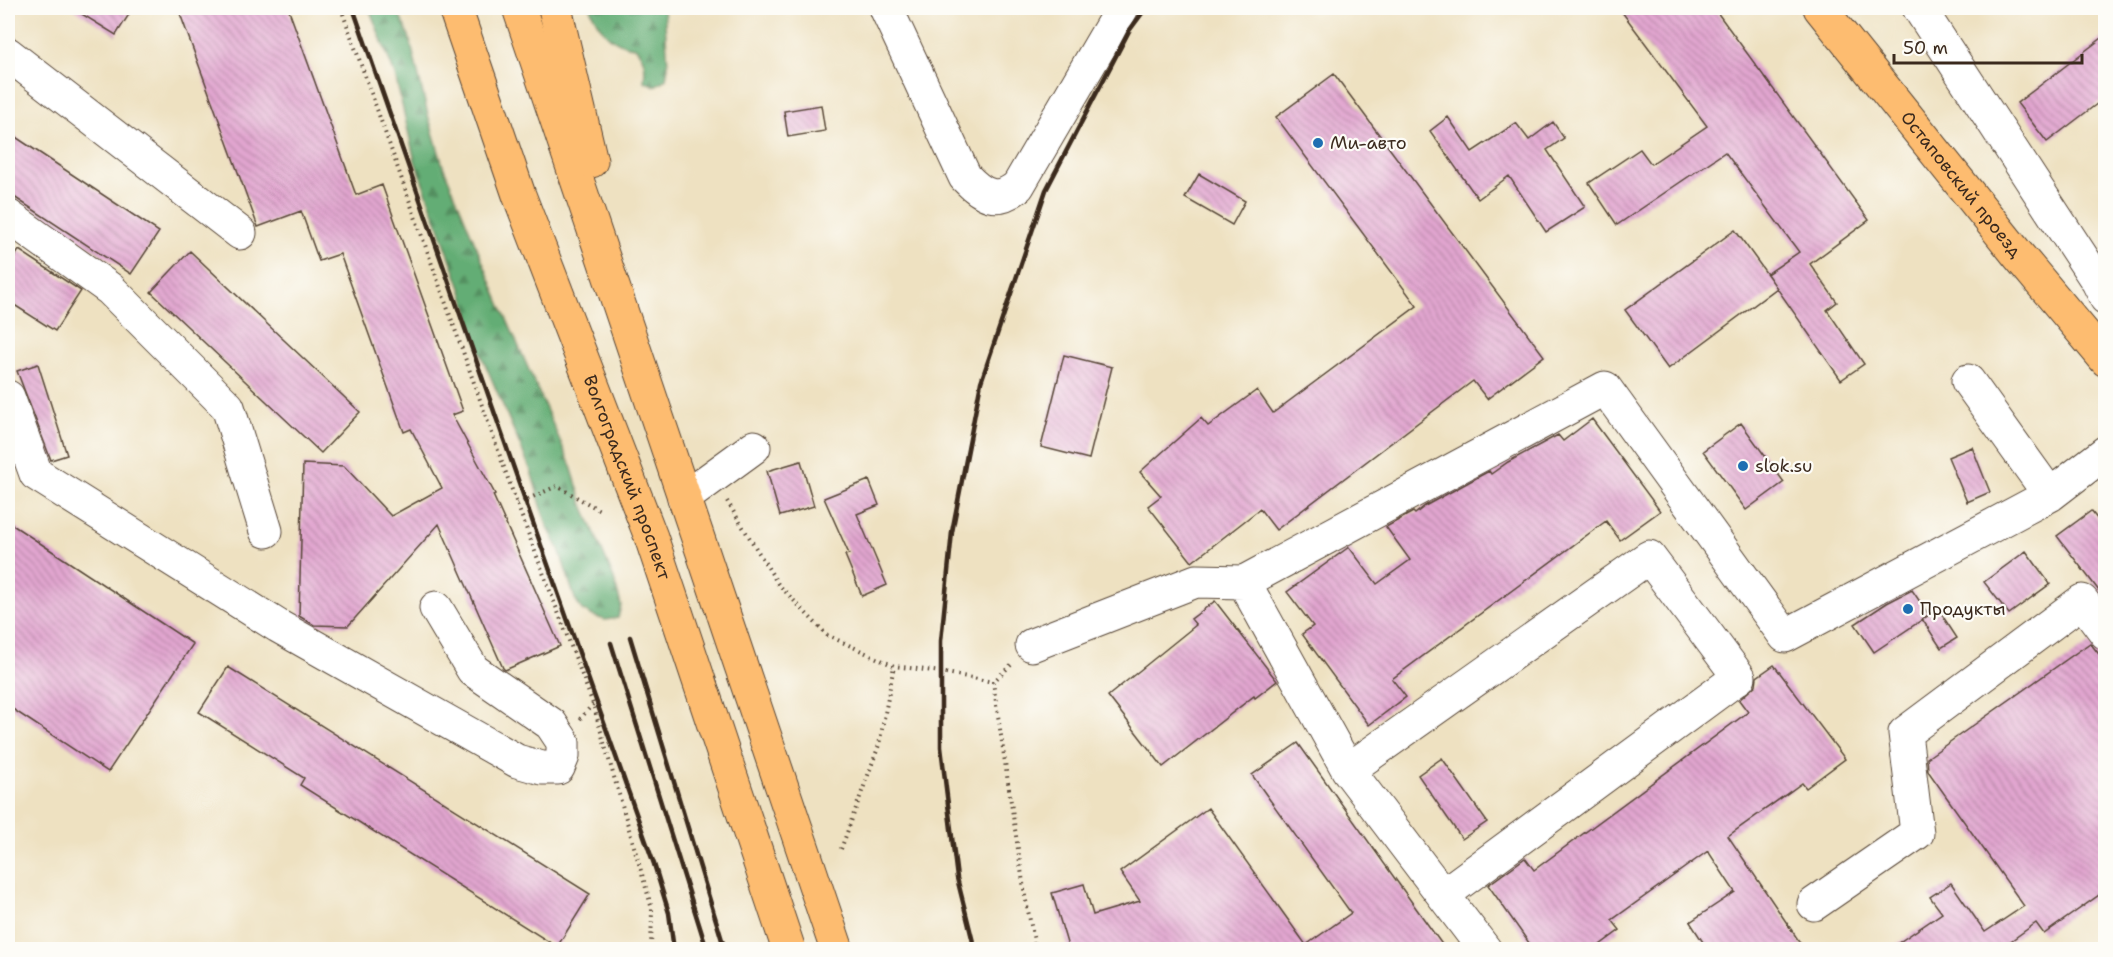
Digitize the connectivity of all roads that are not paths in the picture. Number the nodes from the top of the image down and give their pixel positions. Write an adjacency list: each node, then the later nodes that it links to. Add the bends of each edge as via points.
1 (455, 8): 30 (main road, Волгоградский проспект, via 519,195 651,537)
2 (519, 8): 13 (main road)
3 (555, 8): 13 (main road)
4 (886, 8): 5 (lane, via 965,177 977,190 993,196 1008,194 1018,186)
5 (1122, 8)
6 (1820, 8): 12 (main road, Остаповский проезд)
7 (1919, 8): 11 (lane)
8 (8, 54): 10 (lane)
9 (8, 216): 21 (lane, via 110,289 228,407)
10 (240, 233)
11 (2102, 290): 12 (lane, via 2100,312)
12 (2081, 330): 14 (main road, Остаповский проезд)
13 (636, 356): 20 (main road)
14 (2106, 360)
15 (1968, 381): 19 (lane)
16 (8, 397): 23 (lane, via 36,474 278,626 517,761 558,768 563,742 551,724 473,670)
17 (754, 447): 20 (lane)
18 (2106, 452): 19 (lane)
19 (2050, 495): 22 (lane, via 1785,636 1605,388)
20 (684, 498): 31 (main road)
21 (266, 531)
22 (1244, 582): 25 (lane, via 1196,581); 26 (lane)
23 (436, 608)
24 (2106, 633): 28 (lane, via 2082,601 1905,734 1917,833)
25 (1032, 645)
26 (1348, 770): 27 (lane); 27 (lane, via 1649,557 1739,677)
27 (1443, 895): 29 (lane)
28 (1815, 904)
29 (1482, 948)
30 (789, 950)
31 (837, 950)

